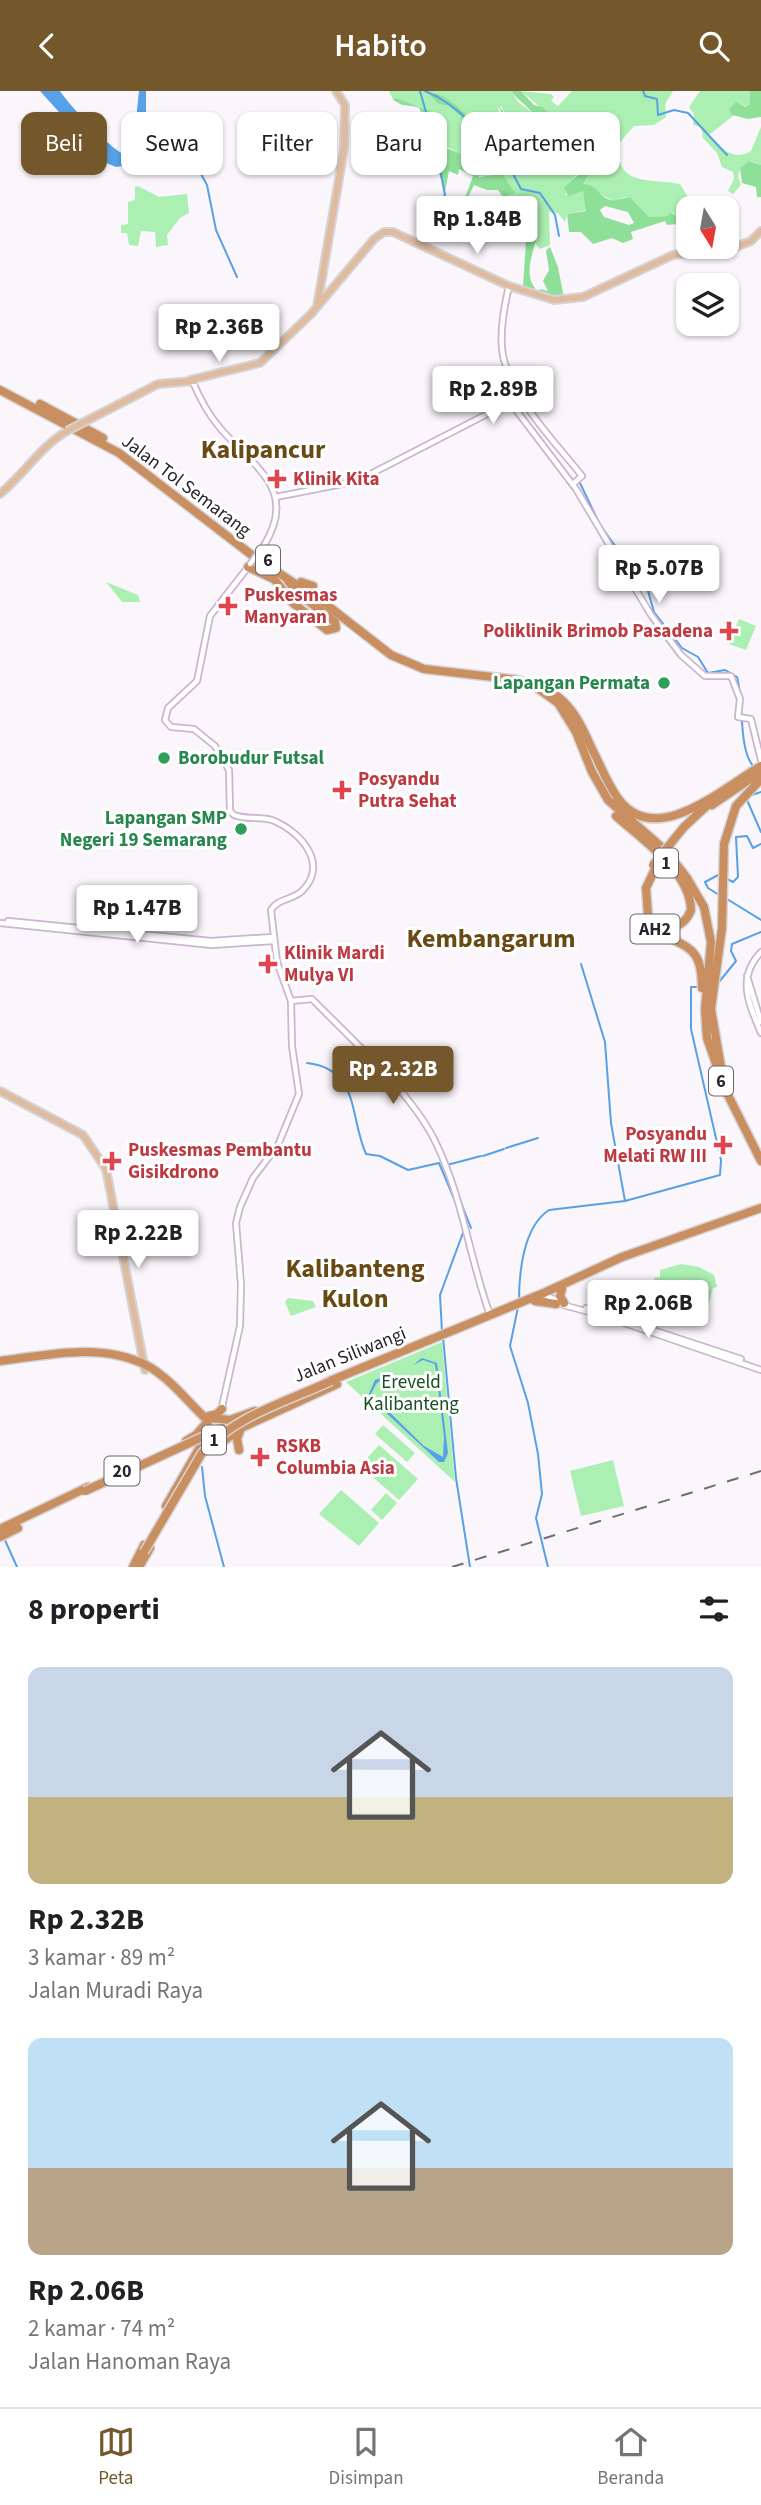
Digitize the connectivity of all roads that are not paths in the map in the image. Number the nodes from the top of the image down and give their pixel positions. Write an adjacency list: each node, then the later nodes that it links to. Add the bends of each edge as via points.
1 (336, 91): 4 (main road, via 345,105 344,149)
2 (761, 231): 3 (main road, via 733,248 682,253 654,262 575,299 550,300)
3 (509, 286): 4 (main road, via 393,232 384,232); 8 (street, via 502,351)
4 (317, 307): 5 (main road, via 276,351 253,367 239,374)
5 (192, 380): 11 (main road, bridge, via 158,384 67,431 48,443); 12 (street, via 219,427 258,466)
6 (0, 384): 15 (highway, Jalan Tol Semarang / 6, via 98,434)
7 (0, 390): 14 (highway, Jalan Tol Semarang / 6, via 119,453)
8 (522, 396): 9 (street); 10 (street, via 582,476)
9 (510, 402): 10 (street); 12 (street, via 357,481)
10 (572, 485): 19 (street, via 648,611 681,655 705,676 732,676 742,718 751,719)
11 (0, 493)
12 (276, 497): 13 (street, bridge, via 276,521)
13 (249, 566): 14 (highway, via 274,579 293,603 327,630 336,628); 25 (street, via 210,616 197,681 168,708 165,720 171,727 194,729 215,746 229,770 234,815 267,819 281,826 314,862 314,876 302,891 272,907)
14 (285, 576): 18 (highway, Jalan Tol Semarang / 6, via 401,661 438,671 505,677 536,687 558,703)
15 (301, 582): 16 (highway); 17 (highway, Jalan Tol Semarang / 6, via 338,606 383,646 412,661 505,673 529,679)
16 (313, 586)
17 (552, 693): 22 (highway, 1, via 576,717 614,793 639,815 658,819 676,815); 27 (highway, Jalan Tol Semarang / 6, via 577,725 595,772 611,798 666,845 698,888 714,927)
18 (576, 732): 23 (highway, 1, via 589,776 605,803 665,862 689,895 689,915 674,927 660,927 648,915 646,888); 27 (highway, Jalan Tol Semarang / 6, via 608,800 666,851 698,895 710,930)
19 (761, 760)
20 (761, 769): 22 (highway, 1)
21 (761, 779): 27 (highway, via 736,806 727,829 723,906)
22 (737, 783): 23 (highway, 1, bridge, via 686,828)
23 (655, 866): 27 (highway, AH2, via 642,897 645,917 653,928 692,949)
24 (0, 922): 25 (street, via 212,945)
25 (273, 939): 32 (street)
26 (761, 952): 30 (street, via 747,975)
27 (709, 975): 29 (highway, AH2); 29 (highway)
28 (761, 994): 30 (street)
29 (707, 995): 37 (highway, 6, via 711,1037 723,1076); 38 (highway, 6, via 710,1051)
30 (749, 995): 33 (street)
31 (761, 1000): 33 (street)
32 (291, 1001): 45 (street, via 312,999 327,1012 423,1122 436,1143 468,1230); 50 (street, via 299,1094 278,1145 253,1178 236,1223 240,1327)
33 (751, 1002): 34 (street); 35 (street)
34 (761, 1022)
35 (761, 1033)
36 (0, 1092): 48 (main road, via 83,1135 106,1169)
37 (761, 1151)
38 (761, 1161)
39 (761, 1208): 42 (highway, Jalan Siliwangi / 1, via 634,1252)
40 (761, 1213): 41 (highway, Jalan Siliwangi / 1, via 649,1250)
41 (562, 1289): 42 (highway, Jalan Siliwangi / 1); 43 (highway)
42 (542, 1296): 43 (highway); 43 (street); 44 (highway, Jalan Siliwangi / 1)
43 (560, 1303): 49 (street)
44 (518, 1306): 45 (highway, Jalan Siliwangi / 1); 46 (highway, Jalan Siliwangi / 1)
45 (490, 1315): 46 (highway, Jalan Siliwangi / 1)
46 (443, 1336): 52 (highway, Jalan Siliwangi / 1); 52 (highway, Jalan Siliwangi / 1, bridge)
47 (0, 1363): 48 (highway, via 86,1351)
48 (144, 1367): 51 (highway)
49 (761, 1369)
50 (222, 1414): 51 (highway); 52 (highway, Jalan Siliwangi / 1); 53 (highway, 1)
51 (202, 1421): 54 (highway, 1); 56 (highway, 20); 56 (highway)
52 (242, 1421): 53 (highway, Jalan Siliwangi / 1); 57 (highway); 59 (highway, 20, bridge); 61 (highway, 1, bridge, via 202,1453)
53 (228, 1435): 55 (highway, 1)
54 (204, 1440): 55 (highway, 1); 56 (highway, 1)
55 (214, 1445): 58 (highway, 1)
56 (193, 1446): 58 (highway, 1); 59 (highway, 20); 60 (highway, 20)
57 (239, 1450)
58 (192, 1468): 61 (highway, 1)
59 (73, 1497): 60 (highway, 20)
60 (2, 1533)
61 (136, 1564)

